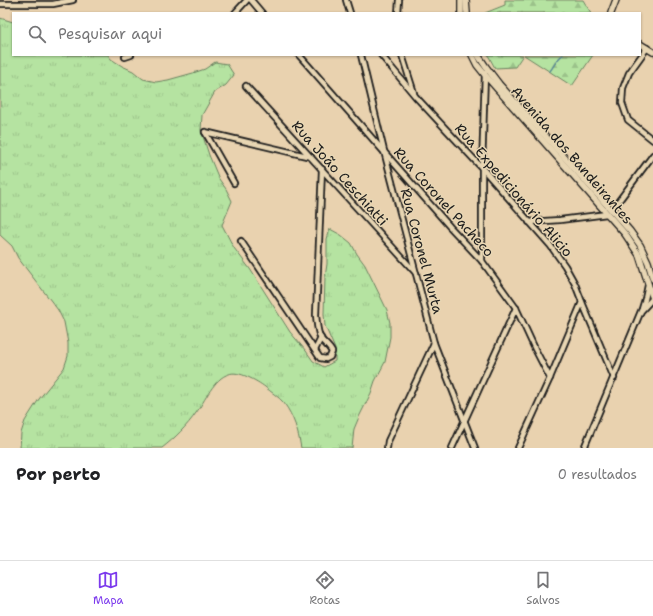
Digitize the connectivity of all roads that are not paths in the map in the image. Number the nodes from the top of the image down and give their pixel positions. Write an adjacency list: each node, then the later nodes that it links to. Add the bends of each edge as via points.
1 (73, 0): 9 (street, via 53,4)
2 (247, 0): 10 (street)
3 (251, 0): 11 (street)
4 (346, 0): 12 (street)
5 (399, 0): 13 (street)
6 (461, 0): 14 (street)
7 (466, 0): 15 (street)
8 (615, 1): 16 (street); 17 (street)
9 (0, 4)
10 (236, 12)
11 (261, 12)
12 (350, 12)
13 (398, 12)
14 (461, 12)
15 (467, 12)
16 (611, 12)
17 (615, 12)
18 (641, 45): 19 (street)
19 (647, 48): 20 (street); 31 (street, via 629,73 623,88 622,103 628,120)
20 (653, 52)
21 (300, 56): 32 (street, Rua Coronel Pacheco)
22 (361, 56): 32 (street, Rua Coronel Murta)
23 (382, 56): 30 (street, Rua Expedicionário Alicio)
24 (402, 56): 30 (street)
25 (472, 56): 28 (street, Avenida dos Bandeirantes)
26 (479, 56): 27 (street, Avenida dos Bandeirantes)
27 (486, 67): 28 (street); 38 (street, Avenida dos Bandeirantes)
28 (485, 75): 35 (street); 38 (street, Avenida dos Bandeirantes)
29 (246, 86): 34 (street, Rua João Ceschiatti)
30 (416, 97): 35 (street, Rua Expedicionário Alicio)
31 (653, 140)
32 (384, 152): 41 (street, Rua Coronel Pacheco); 42 (street, Rua Coronel Murta)
33 (653, 155): 38 (street)
34 (311, 157): 36 (street, Rua João Ceschiatti); 37 (street, via 205,132)
35 (482, 168): 39 (street, Rua Expedicionário Alicio); 41 (street)
36 (322, 169): 42 (street, Rua João Ceschiatti); 49 (street, via 316,315)
37 (234, 183)
38 (610, 212): 39 (street); 43 (street, Avenida dos Bandeirantes, via 630,230 640,245); 44 (street, Avenida dos Bandeirantes, via 634,247)
39 (529, 222): 46 (street, Rua Expedicionário Alicio, via 565,266)
40 (240, 241): 51 (street)
41 (482, 261): 47 (street, Rua Coronel Pacheco)
42 (417, 275): 50 (street, Rua Coronel Murta)
43 (653, 279)
44 (648, 283): 45 (street, Avenida dos Bandeirantes); 48 (street)
45 (653, 298): 48 (street)
46 (582, 302): 52 (street); 53 (street, Rua Expedicionário Alicio)
47 (516, 308): 52 (street, Rua Coronel Pacheco); 54 (street)
48 (641, 311): 53 (street)
49 (321, 338): 51 (street); 51 (street, via 332,352 330,357 320,358)
50 (434, 343): 54 (street, Rua Coronel Murta); 55 (street)
51 (315, 350)
52 (550, 378): 58 (street)
53 (614, 378): 59 (street)
54 (465, 422): 56 (street); 57 (street, Rua Coronel Murta)
55 (387, 448)
56 (452, 448)
57 (475, 448)
58 (518, 448)
59 (584, 448)

